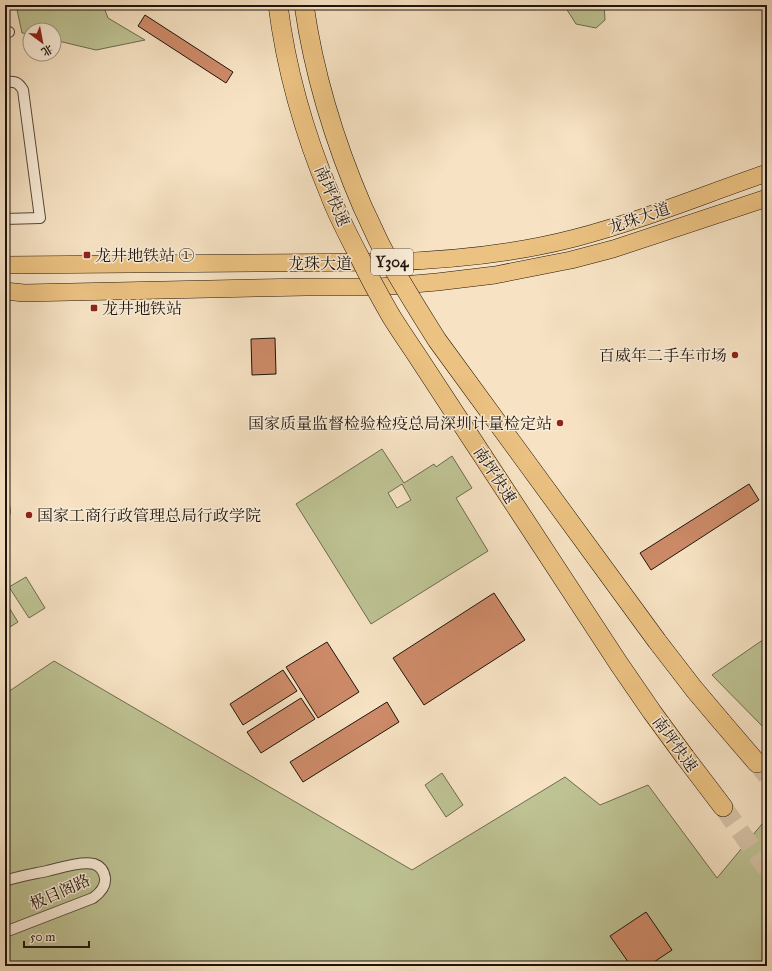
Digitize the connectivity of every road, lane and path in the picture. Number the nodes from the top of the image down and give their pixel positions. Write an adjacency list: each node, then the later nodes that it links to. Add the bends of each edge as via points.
1 (278, 5): 10 (highway, 南坪快速, bridge, via 290,71 316,157 336,208 369,277 391,316 623,670)
2 (304, 5): 9 (highway, 南坪快速, bridge, via 314,60 340,149 379,242 406,291 437,340 657,641 694,690)
3 (5, 82): 6 (street, via 19,84 23,90 40,218)
4 (767, 173): 7 (main road, 龙珠大道 / Y304, via 609,228 558,242 488,255 389,262)
5 (767, 198): 8 (main road, 龙珠大道, via 613,250 473,278 379,287 24,293)
6 (5, 219)
7 (5, 265)
8 (5, 291)
9 (757, 763)
10 (723, 807)
11 (5, 881): 12 (street, 极目阁路, via 86,864 100,868 105,880 101,891 93,898)
12 (5, 932)

